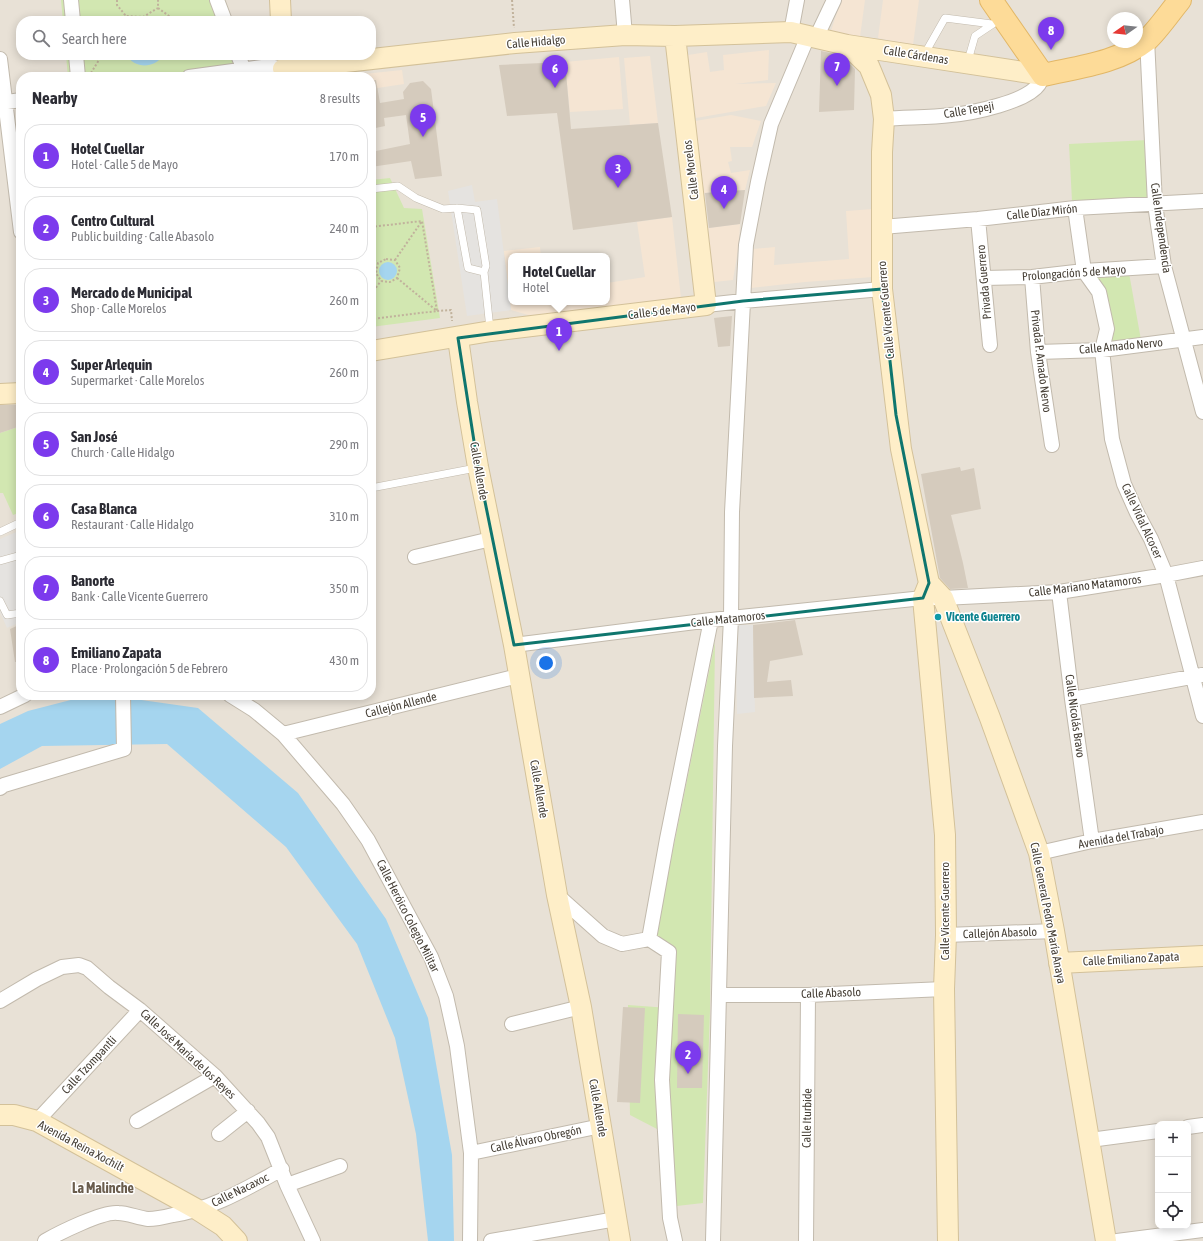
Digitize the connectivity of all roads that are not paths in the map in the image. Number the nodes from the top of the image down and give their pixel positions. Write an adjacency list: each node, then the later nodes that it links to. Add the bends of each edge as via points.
1 (71, 0): 9 (street)
2 (217, 0): 10 (street)
3 (280, 0): 11 (main road)
4 (622, 0): 12 (street)
5 (797, 0): 13 (street)
6 (834, 0): 13 (street)
7 (1180, 0): 15 (main road)
8 (995, 13): 18 (lane, via 945,18); 23 (lane, via 975,36 969,57); 28 (main road)
9 (73, 16)
10 (223, 16)
11 (281, 16)
12 (625, 35): 14 (main road, Calle Hidalgo); 17 (main road, Calle Hidalgo)
13 (805, 35): 14 (main road, Calle Hidalgo); 16 (main road, Calle Cárdenas); 46 (street, via 771,124 746,246)
14 (675, 36): 47 (main road, Calle Morelos)
15 (1147, 39): 28 (main road, via 1124,53 1100,62); 35 (street, Calle Independencia)
16 (847, 45): 18 (main road, Calle Cárdenas); 31 (main road, Calle Vicente Guerrero, via 869,66 881,95)
17 (376, 57)
18 (923, 57): 23 (main road, Calle Cárdenas)
19 (0, 59): 30 (street)
20 (76, 60): 26 (street)
21 (240, 60): 25 (street)
22 (351, 60): 24 (main road, Calle Hidalgo)
23 (978, 65): 28 (main road, Calle Cárdenas)
24 (283, 67): 25 (street)
25 (244, 70): 27 (street)
26 (78, 72)
27 (229, 72)
28 (1043, 75): 31 (street, Calle Tepeji, via 1039,84 1030,93 991,107 952,115)
29 (16, 101): 30 (street)
30 (2, 103): 33 (street)
31 (884, 119): 39 (main road, Calle Vicente Guerrero)
32 (376, 189): 36 (lane, via 398,186 416,198 443,209)
33 (16, 198)
34 (1203, 201): 35 (street, Calle Díaz Mirón)
35 (1155, 204): 37 (street, Calle Díaz Mirón); 40 (street, Calle Independencia)
36 (457, 208): 42 (lane, via 468,268); 42 (lane, via 477,210 486,266)
37 (1075, 208): 38 (street, Calle Díaz Mirón); 41 (street, Calle Vidal Alcocer)
38 (978, 219): 39 (street, Calle Díaz Mirón); 44 (street, Privada Guerrero)
39 (882, 227): 45 (main road, Calle Vicente Guerrero)
40 (1164, 266): 41 (street, Prolongación 5 de Mayo); 51 (street, Calle Independencia)
41 (1084, 271): 43 (street, Prolongación 5 de Mayo); 54 (street, Calle Vidal Alcocer, via 1099,292 1107,329)
42 (484, 272): 48 (lane)
43 (1032, 276): 44 (street, Prolongación 5 de Mayo); 55 (street, Privada P. Amado Nervo)
44 (984, 278): 52 (street, Privada Guerrero)
45 (882, 289): 46 (street, Calle 5 de Mayo); 70 (main road, Calle Vicente Guerrero, via 901,449)
46 (743, 301): 47 (street, Calle 5 de Mayo); 75 (street, via 732,512)
47 (706, 305): 48 (main road, Calle 5 de Mayo)
48 (491, 332): 50 (main road, Calle 5 de Mayo)
49 (1203, 337): 51 (street, Calle Amado Nervo)
50 (458, 338): 53 (main road, Calle 5 de Mayo); 60 (main road, Calle Allende)
51 (1185, 340): 54 (street, Calle Amado Nervo); 58 (street, Calle Independencia)
52 (990, 345)
53 (376, 350)
54 (1102, 350): 55 (street, Calle Amado Nervo); 69 (street, Calle Vidal Alcocer, via 1112,439 1124,484)
55 (1038, 352): 59 (street, Privada P. Amado Nervo)
56 (16, 393): 57 (main road)
57 (0, 394)
58 (1203, 412)
59 (1052, 445)
60 (478, 467): 61 (lane); 64 (main road, Calle Allende)
61 (376, 487)
62 (16, 524): 63 (lane)
63 (0, 532)
64 (491, 539): 66 (street); 77 (main road, Calle Allende)
65 (16, 556): 67 (lane)
66 (415, 557)
67 (0, 561)
68 (1203, 568): 69 (street, Calle Mariano Matamoros)
69 (1166, 575): 71 (street, Calle Mariano Matamoros); 79 (street, Calle Vidal Alcocer)
70 (926, 590): 72 (main road); 75 (street, Calle Matamoros); 93 (main road, Calle Vicente Guerrero, via 945,835)
71 (1059, 592): 72 (street, Calle Mariano Matamoros); 81 (street, Calle Nicolás Bravo)
72 (943, 598): 90 (main road, Calle General Pedro María Anaya)
73 (0, 601): 74 (lane, via 7,615)
74 (16, 614)
75 (731, 618): 76 (street, Calle Matamoros); 98 (street)
76 (711, 620): 77 (street, Calle Matamoros); 94 (street)
77 (514, 645): 78 (main road, Calle Allende)
78 (518, 676): 86 (street, Callejón Allende); 91 (main road, Calle Allende)
79 (1198, 676): 81 (street); 85 (street, Calle Vidal Alcocer)
80 (16, 699): 84 (street)
81 (1072, 699): 89 (street, Calle Nicolás Bravo)
82 (123, 700): 87 (street, via 124,749)
83 (238, 700): 86 (street, Calle Heróico Colegio Militar)
84 (0, 707)
85 (1203, 716)
86 (284, 734): 115 (street, Calle Heróico Colegio Militar, via 343,804 368,840 432,957 446,996 457,1046)
87 (0, 788)
88 (1203, 822): 89 (street, Avenida del Trabajo)
89 (1092, 841): 90 (street, Avenida del Trabajo)
90 (1039, 853): 92 (main road, Calle General Pedro María Anaya)
91 (557, 895): 94 (street, via 603,936 622,944); 101 (main road, Calle Allende)
92 (1054, 930): 93 (street, Callejón Abasolo); 96 (main road, Calle General Pedro María Anaya)
93 (946, 935): 97 (main road, Calle Vicente Guerrero)
94 (648, 939): 128 (street, via 670,952 662,1080 670,1218)
95 (1203, 956): 96 (main road, Calle Emiliano Zapata)
96 (1059, 963): 114 (main road, Calle General Pedro María Anaya)
97 (944, 989): 99 (street, Calle Abasolo); 131 (main road, Calle Vicente Guerrero)
98 (719, 995): 99 (street, Calle Abasolo); 129 (street)
99 (808, 995): 130 (street, Calle Iturbide)
100 (0, 1001): 102 (street, Calle José María de los Reyes, via 37,978 62,967 79,965 87,968)
101 (580, 1008): 103 (street); 110 (main road, Calle Allende)
102 (140, 1010): 104 (street, Calle José María de los Reyes); 107 (street, Calle Tzompantli)
103 (512, 1024)
104 (215, 1076): 105 (street, Calle José María de los Reyes); 108 (street)
105 (248, 1111): 113 (street); 117 (street, Calle José María de los Reyes, via 268,1137)
106 (0, 1115): 107 (main road, Avenida Reina Xochilt, via 14,1115)
107 (37, 1121): 119 (main road, Avenida Reina Xochilt)
108 (137, 1121)
109 (1203, 1125): 111 (street)
110 (602, 1126): 115 (street, Calle Álvaro Obregón); 120 (main road, Calle Allende)
111 (1191, 1127)
112 (1155, 1131): 114 (street)
113 (219, 1134)
114 (1090, 1140): 132 (main road, Calle General Pedro María Anaya)
115 (471, 1153): 125 (street, Calle Heróico Colegio Militar)
116 (340, 1166): 118 (street)
117 (282, 1169): 118 (street, Calle José María de los Reyes); 119 (street, Calle Nacaxoc, via 231,1197)
118 (287, 1185): 124 (street, Calle José María de los Reyes)
119 (198, 1210): 122 (street, Calle Nacaxoc, via 148,1219 117,1212 103,1215); 123 (main road, Avenida Reina Xochilt, via 223,1226)
120 (616, 1218): 126 (street); 127 (main road, Calle Allende)
121 (1203, 1230): 133 (street)
122 (45, 1241)
123 (237, 1241)
124 (313, 1241)
125 (470, 1241)
126 (491, 1241)
127 (620, 1241)
128 (675, 1241)
129 (713, 1241)
130 (806, 1241)
131 (948, 1241)
132 (1106, 1241)
133 (1117, 1241)

